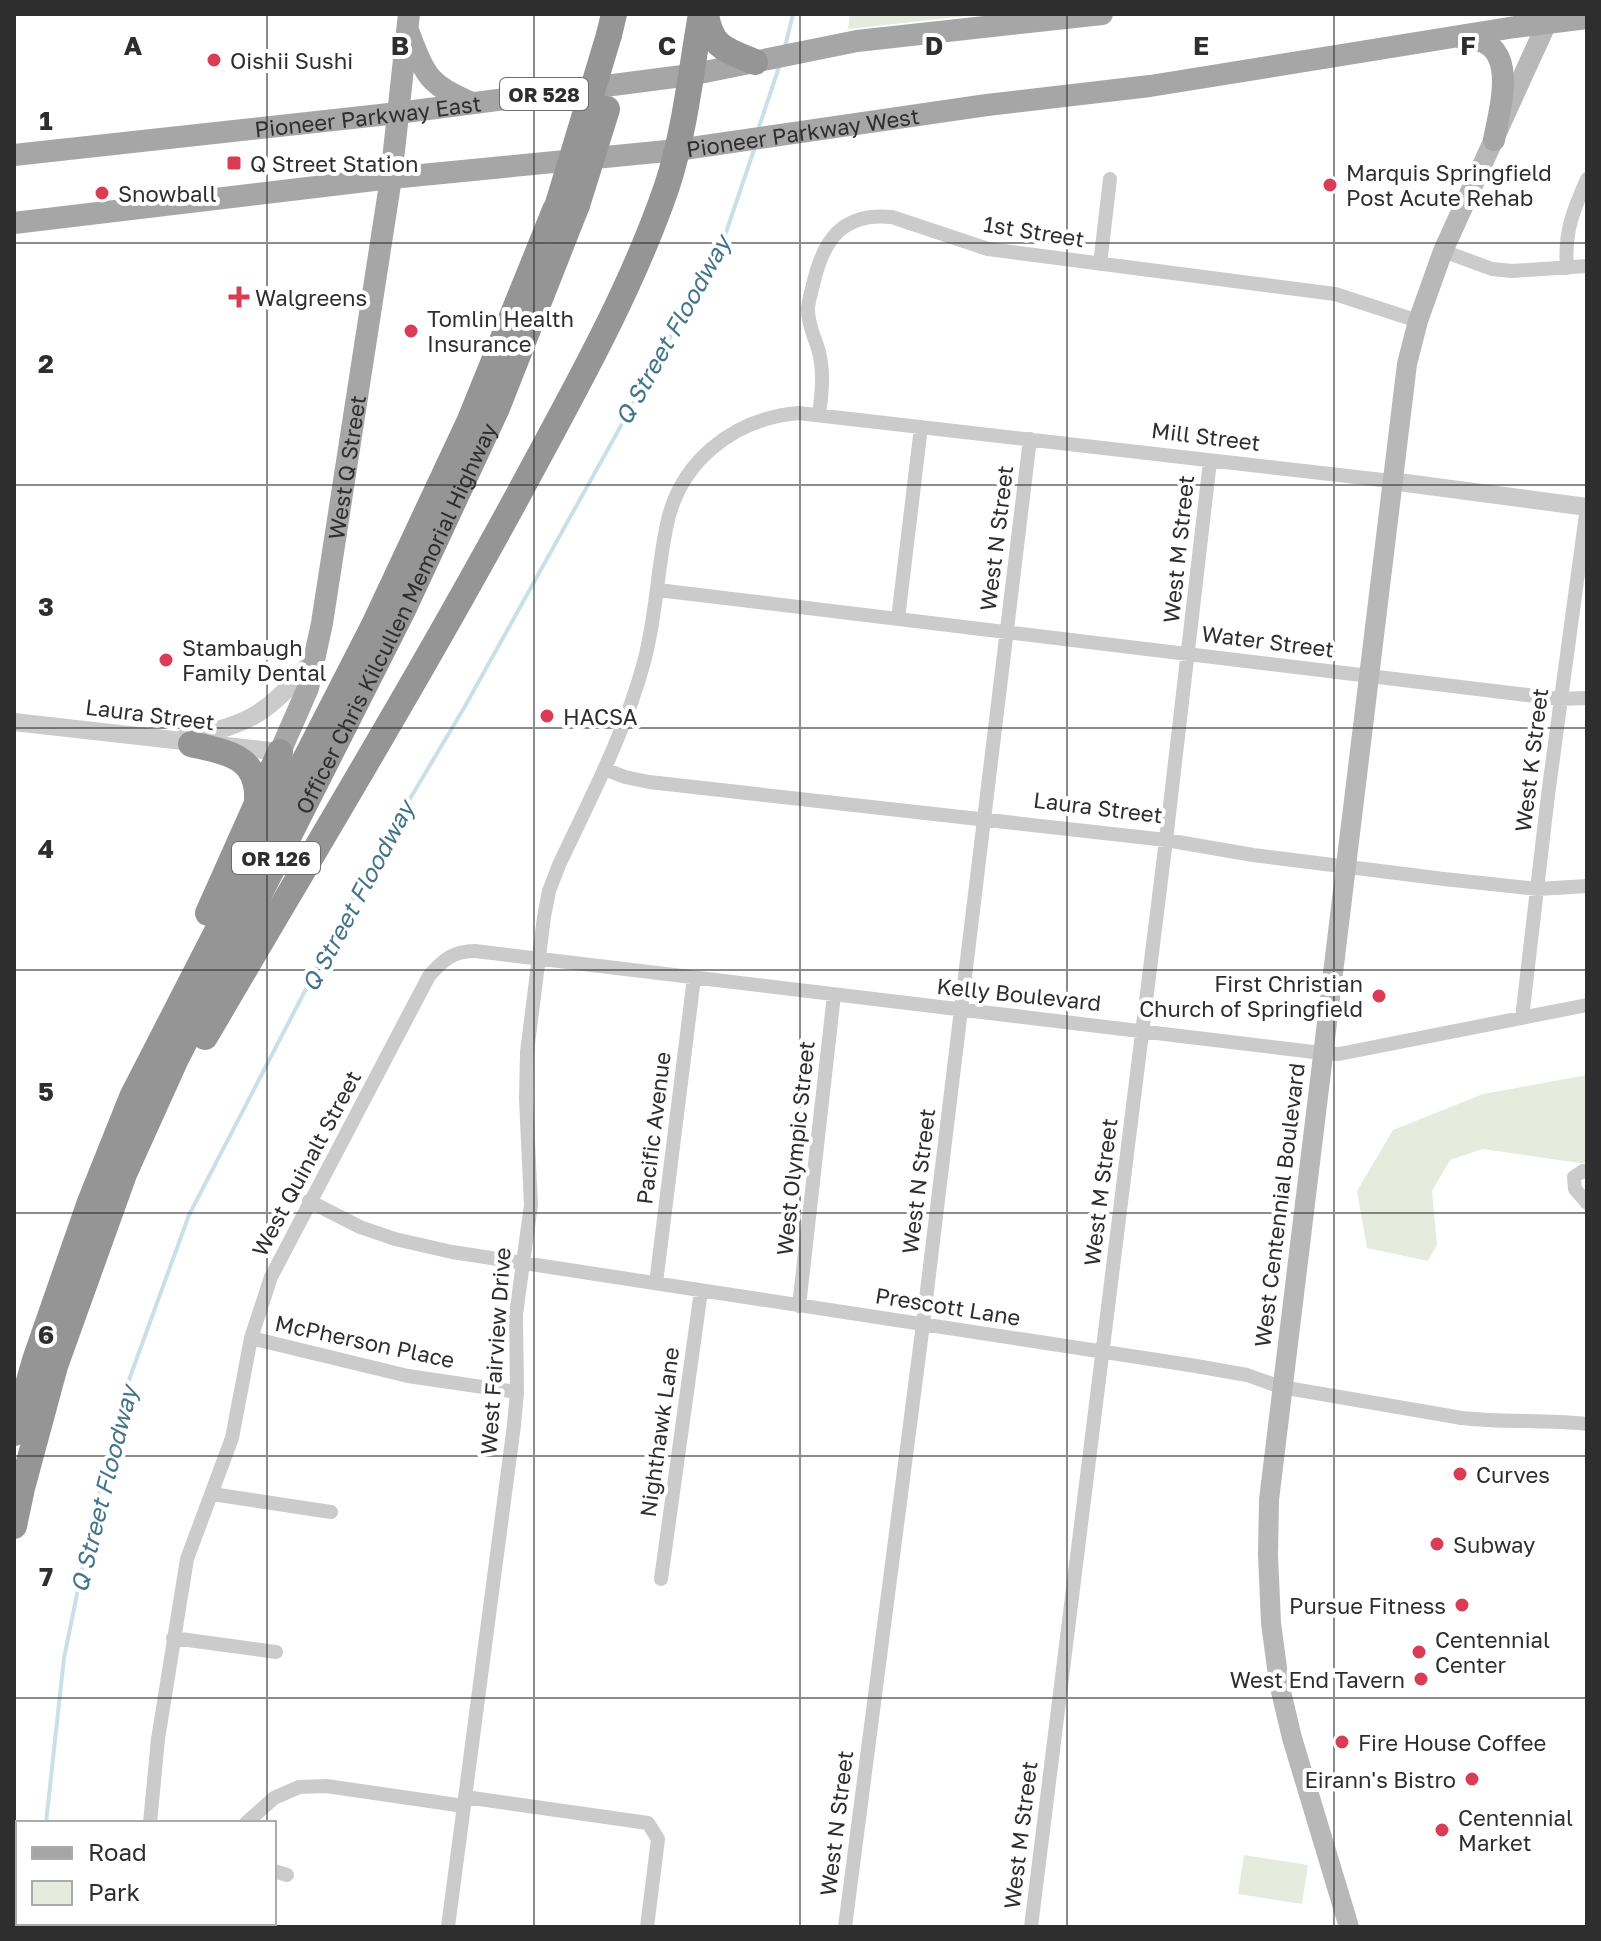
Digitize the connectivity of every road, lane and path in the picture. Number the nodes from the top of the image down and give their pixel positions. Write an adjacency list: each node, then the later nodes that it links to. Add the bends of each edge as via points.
1 (703, 14): 8 (highway, via 715,40); 9 (highway)
2 (1102, 14): 8 (main road, Pioneer Parkway East / OR 528, via 857,41)
3 (1549, 18): 4 (main road, Pioneer Parkway West); 7 (main road, Pioneer Parkway West); 12 (main road, West Centennial Boulevard)
4 (1587, 18)
5 (408, 21): 10 (main road, via 422,68 443,90); 11 (main road, West Q Street)
6 (621, 24): 18 (highway, Officer Chris Kilcullen Memorial Highway / OR 126, bridge)
7 (1449, 37): 12 (main road, via 1484,42 1502,63); 13 (main road, Pioneer Parkway West, via 1150,86)
8 (755, 62): 9 (main road, Pioneer Parkway East / OR 528)
9 (690, 75): 10 (main road, Pioneer Parkway East / OR 528); 13 (highway)
10 (472, 103): 11 (main road, Pioneer Parkway East / OR 528)
11 (398, 113): 14 (main road, Pioneer Parkway East); 15 (main road, West Q Street)
12 (1494, 140): 20 (main road, West Centennial Boulevard)
13 (677, 150): 15 (main road, Pioneer Parkway West); 59 (highway, via 650,231 594,355 496,535)
14 (14, 155)
15 (391, 178): 19 (main road, Pioneer Parkway West); 35 (main road, West Q Street)
16 (1110, 179): 21 (street)
17 (1587, 179): 23 (street, via 1570,216)
18 (567, 206): 58 (highway, Officer Chris Kilcullen Memorial Highway / OR 126, via 373,627); 59 (highway, Officer Chris Kilcullen Memorial Highway / OR 126, via 497,408)
19 (14, 223)
20 (1443, 251): 23 (street, via 1492,269); 24 (main road, West Centennial Boulevard)
21 (1100, 264): 24 (street, 1st Street, via 1335,294); 25 (street, 1st Street, via 988,249 892,217 877,215 848,223 833,235 817,268 808,308 823,371)
22 (1587, 266): 23 (street)
23 (1567, 268)
24 (1418, 321): 29 (main road, West Centennial Boulevard)
25 (819, 414): 26 (street, Mill Street); 31 (street, West Fairview Drive, via 761,419 706,452 672,504)
26 (921, 427): 27 (street, Mill Street); 32 (street)
27 (1030, 439): 28 (street, Mill Street); 33 (street, West N Street)
28 (1210, 461): 29 (street, Mill Street); 34 (street, West M Street)
29 (1391, 481): 30 (street, Mill Street); 36 (main road, West Centennial Boulevard)
30 (1587, 507): 38 (street, West K Street)
31 (658, 590): 32 (street, Water Street); 43 (street, West Fairview Drive, via 645,661)
32 (898, 619): 33 (street, Water Street)
33 (1007, 632): 34 (street, Water Street); 45 (street, West N Street)
34 (1189, 654): 36 (street, Water Street); 46 (street, West M Street)
35 (316, 655): 40 (street, via 276,702 256,716 235,726); 42 (main road, West Q Street)
36 (1368, 676): 38 (street, Water Street); 47 (main road, West Centennial Boulevard)
37 (1587, 698): 38 (street, Water Street)
38 (1560, 699): 49 (street, West K Street)
39 (14, 722): 40 (street, Laura Street)
40 (163, 740): 41 (street, Laura Street)
41 (191, 744): 42 (street, Laura Street); 44 (highway, via 248,765 256,777)
42 (280, 752): 44 (highway)
43 (604, 769): 45 (street, Laura Street, via 649,782); 50 (street, West Fairview Drive, via 549,891)
44 (257, 804): 58 (highway, via 158,1024)
45 (984, 818): 46 (street, Laura Street); 54 (street, West N Street)
46 (1166, 840): 47 (street, Laura Street); 56 (street, West M Street)
47 (1345, 866): 49 (street, Laura Street); 57 (main road, West Centennial Boulevard)
48 (1587, 886): 49 (street, Laura Street)
49 (1538, 889): 55 (street, West K Street)
50 (539, 959): 51 (street, Kelly Boulevard); 61 (street, West Quinalt Street, via 460,951 444,959 429,976); 63 (street, West Fairview Drive, via 527,1052 531,1205)
51 (694, 978): 52 (street, Kelly Boulevard); 64 (street, Pacific Avenue)
52 (834, 995): 54 (street, Kelly Boulevard); 66 (street, West Olympic Street)
53 (1587, 1005): 55 (street, Kelly Boulevard)
54 (961, 1009): 56 (street, Kelly Boulevard); 67 (street, West N Street)
55 (1522, 1018): 57 (street, Kelly Boulevard)
56 (1142, 1030): 57 (street, Kelly Boulevard); 69 (street, West M Street)
57 (1322, 1053): 70 (main road, West Centennial Boulevard)
58 (132, 1097): 73 (highway, Officer Chris Kilcullen Memorial Highway / OR 126, via 90,1202)
59 (124, 1174): 76 (highway, Officer Chris Kilcullen Memorial Highway / OR 126, via 55,1366)
60 (1581, 1174): 62 (street, via 1575,1189)
61 (309, 1201): 63 (street, Prescott Lane, via 395,1239); 68 (street, West Quinalt Street, via 271,1277)
62 (1587, 1203)
63 (522, 1263): 64 (street, Prescott Lane); 71 (street, West Fairview Drive, via 516,1314)
64 (656, 1283): 65 (street, Prescott Lane)
65 (701, 1291): 66 (street, Prescott Lane); 77 (street, Nighthawk Lane)
66 (799, 1306): 67 (street, Prescott Lane)
67 (923, 1324): 69 (street, Prescott Lane); 85 (street, West N Street)
68 (251, 1338): 71 (street, McPherson Place, via 408,1376); 74 (street, West Quinalt Street, via 232,1438)
69 (1103, 1353): 70 (street, Prescott Lane, via 1247,1375); 86 (street, West M Street)
70 (1281, 1387): 72 (street, Prescott Lane, via 1476,1419); 87 (main road, West Centennial Boulevard, via 1268,1555 1277,1668 1292,1738)
71 (517, 1392): 80 (street, West Fairview Drive)
72 (1587, 1424)
73 (14, 1433)
74 (212, 1494): 75 (street); 78 (street, West Quinalt Street, via 187,1559)
75 (331, 1512)
76 (14, 1526)
77 (661, 1579)
78 (173, 1638): 79 (street); 81 (street, West Quinalt Street)
79 (276, 1652)
80 (465, 1802): 82 (street, via 299,1787 274,1798); 83 (street, West Fairview Drive); 84 (street, via 648,1823 658,1839)
81 (150, 1821)
82 (248, 1821)
83 (448, 1927)
84 (647, 1927)
85 (845, 1927)
86 (1031, 1927)
87 (1349, 1927)

